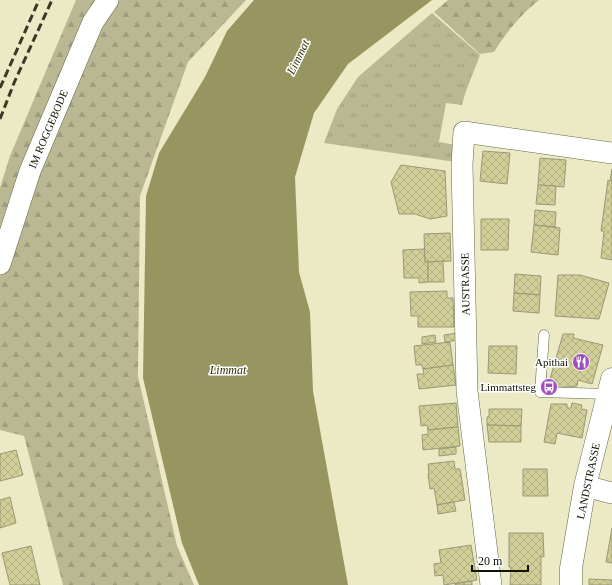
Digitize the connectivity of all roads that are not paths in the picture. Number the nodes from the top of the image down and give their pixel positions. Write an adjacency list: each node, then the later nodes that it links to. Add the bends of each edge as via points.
1 (108, 0): 3 (street, IM ROGGEBODE, via 93,22 30,171)
2 (612, 153): 8 (street, AUSTRASSE, via 464,132 462,164 467,391)
3 (0, 264)
4 (544, 335): 5 (lane, via 540,392)
5 (610, 386): 6 (main road, LANDSTRASSE)
6 (585, 486): 7 (street); 9 (main road, LANDSTRASSE)
7 (612, 493)
8 (491, 585)
9 (570, 585)

